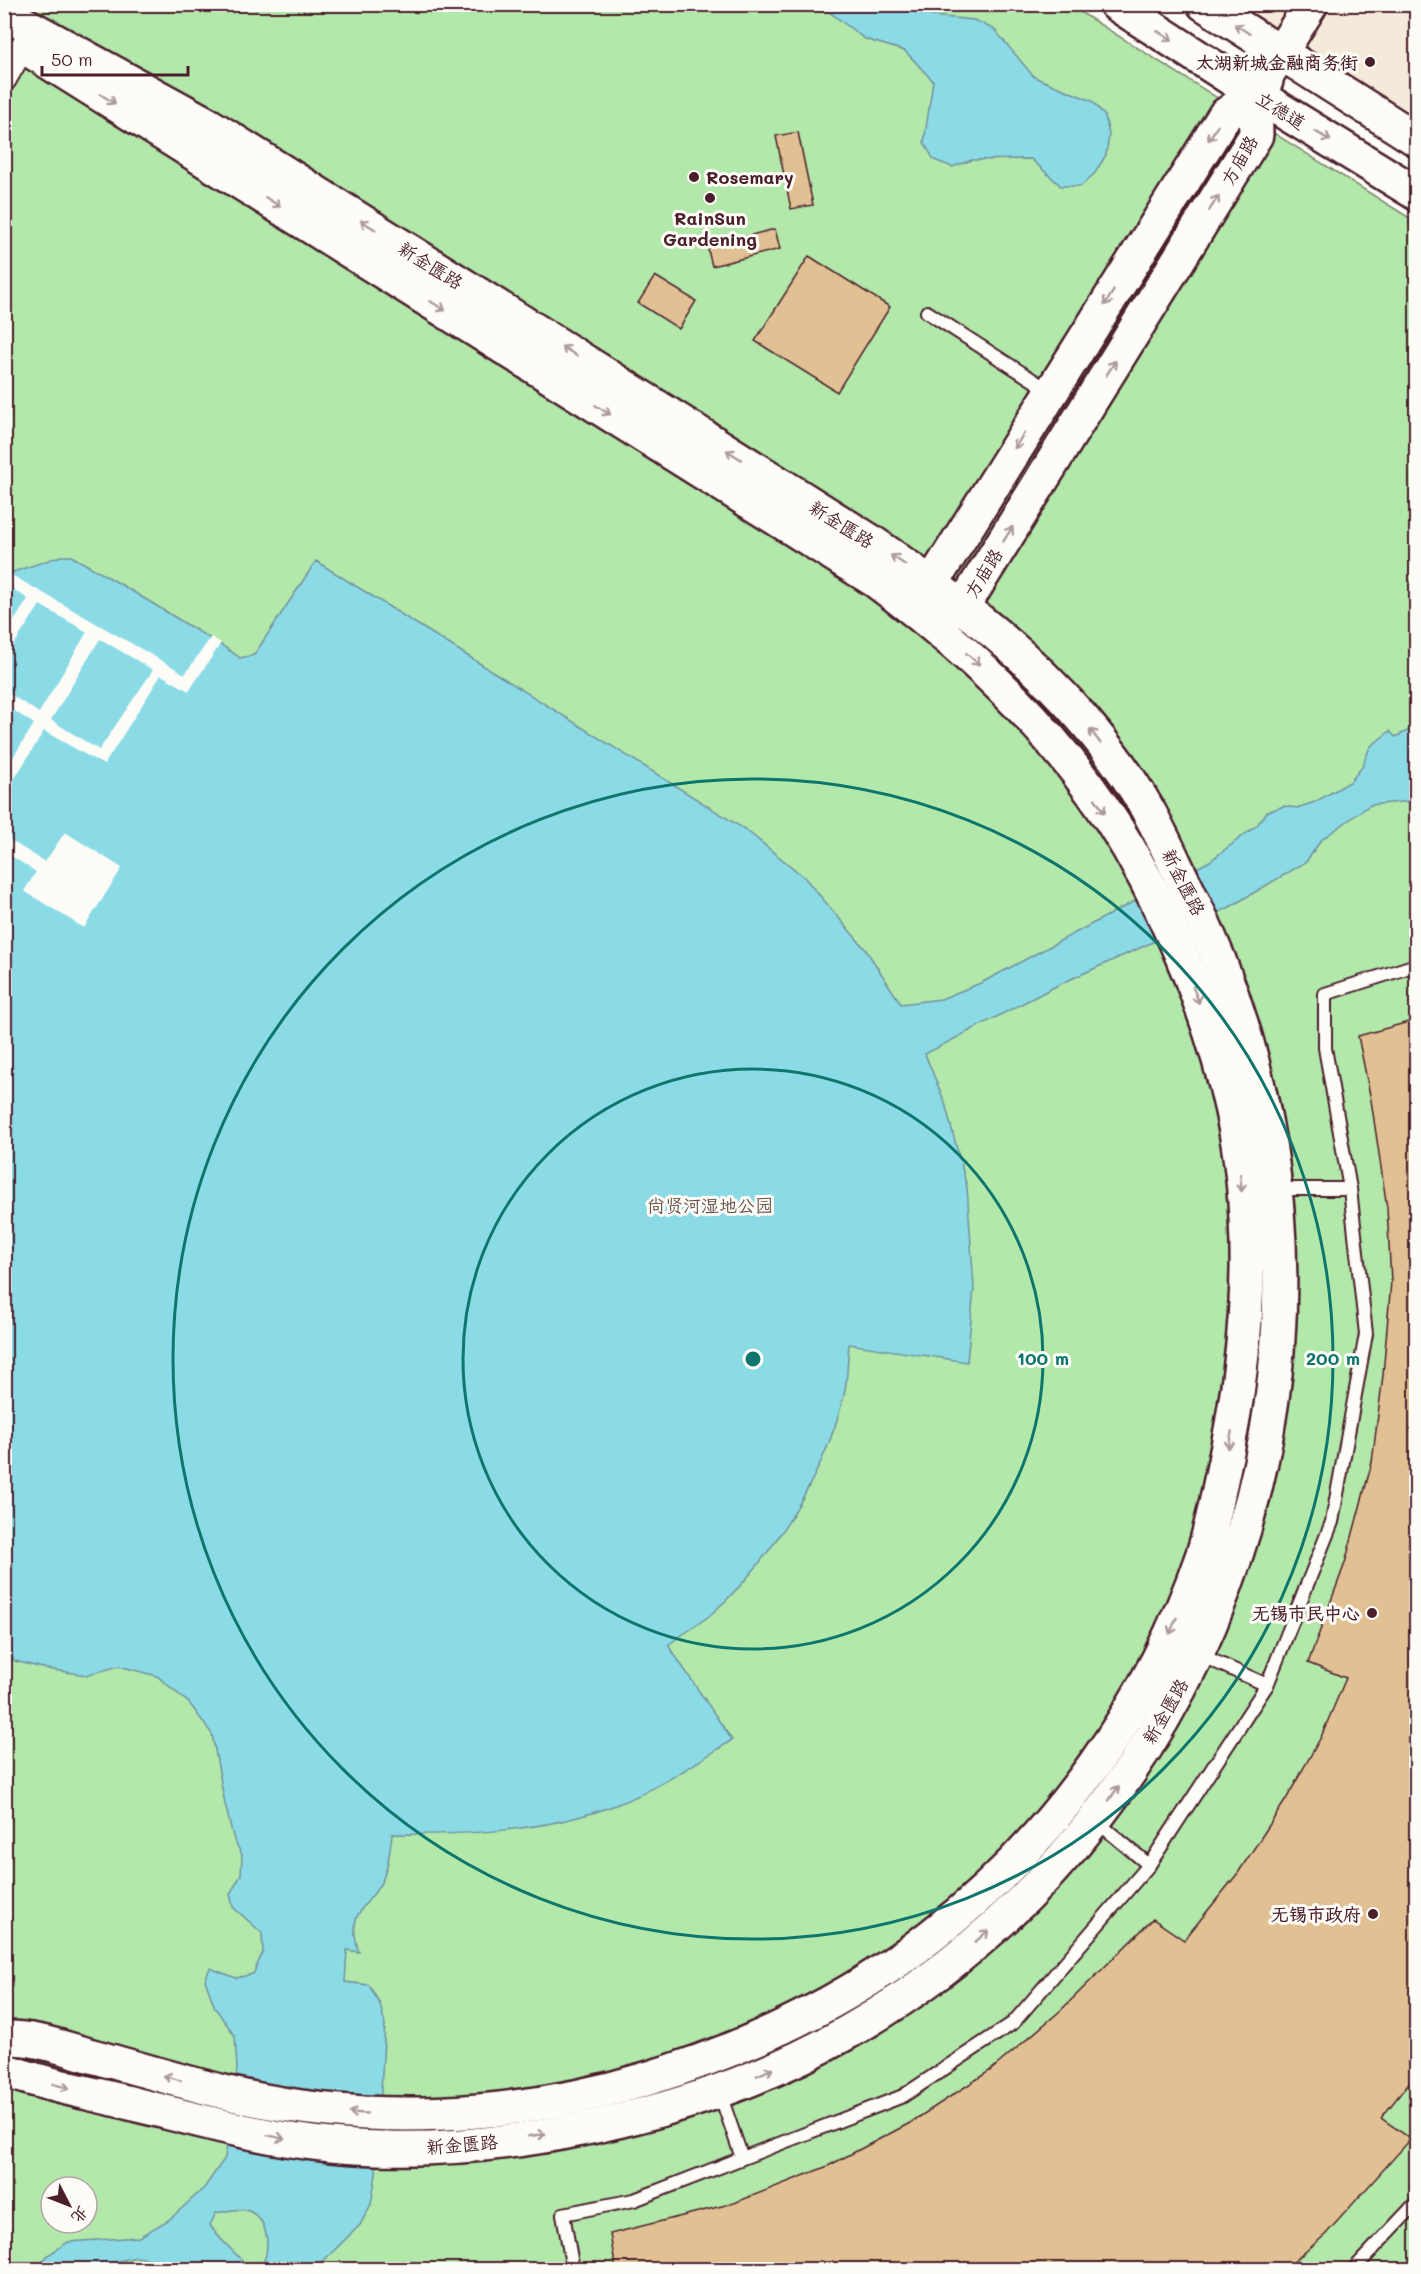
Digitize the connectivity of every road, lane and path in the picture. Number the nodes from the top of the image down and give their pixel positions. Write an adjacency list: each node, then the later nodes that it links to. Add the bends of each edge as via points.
1 (1116, 4): 9 (street, 立德道, one-way to 9)
2 (1204, 4): 7 (street, one-way to 2)
3 (1311, 4): 7 (street, 方庙路)
4 (1318, 4): 7 (street, 方庙路)
5 (4, 13): 14 (street, 新金匮路, one-way to 5, via 207,124)
6 (14, 40): 8 (street); 16 (street, 新金匮路, one-way to 16, via 876,580)
7 (1283, 55): 9 (street, 方庙路); 10 (street)
8 (4, 79)
9 (1255, 94): 11 (street, 立德道, one-way to 11); 13 (street, 方庙路, one-way to 13, via 1225,115); 15 (street, 方庙路, one-way to 9, via 1256,135)
10 (1416, 139)
11 (1416, 193)
12 (927, 312): 13 (lane)
13 (1050, 391): 14 (street, 方庙路, one-way to 14)
14 (932, 583): 15 (street, 新金匮路); 16 (street, 方庙路)
15 (964, 605): 16 (street, 方庙路); 18 (street, 新金匮路, one-way to 15, via 1266,1114 1229,984 1144,802 1084,721 1043,675)
16 (929, 620): 20 (street, 新金匮路, one-way to 20, via 1012,697 1066,757 1128,848 1175,940 1232,1108)
17 (1416, 965): 19 (lane, via 1325,994 1325,1048)
18 (1277, 1189): 19 (lane); 20 (street, 新金匮路, via 1280,1229)
19 (1350, 1189): 23 (lane, via 1366,1334 1332,1522)
20 (1259, 1351): 21 (street, 新金匮路)
21 (1254, 1394): 22 (street, 新金匮路, via 1253,1503 1234,1564); 26 (street, 新金匮路, one-way to 26, via 1203,1554 1165,1645 1123,1722 1049,1822)
22 (1196, 1653): 23 (lane); 24 (street, 新金匮路, one-way to 22, via 1158,1726)
23 (1268, 1685): 25 (lane)
24 (1095, 1820): 25 (lane); 26 (street, 新金匮路, one-way to 24, via 1003,1918)
25 (1149, 1865): 31 (lane, via 1013,2023 903,2096)
26 (937, 1951): 27 (street, 新金匮路)
27 (894, 1981): 28 (street, 新金匮路, one-way to 28, via 700,2062 640,2081 502,2108 338,2112 285,2105 40,2041); 30 (street, 新金匮路, one-way to 27, via 846,2034)
28 (4, 2038)
29 (4, 2070): 30 (street, 新金匮路, one-way to 30, via 219,2125 305,2142 416,2148 554,2133 629,2117)
30 (718, 2091): 31 (lane)
31 (742, 2158): 33 (lane, via 634,2200 563,2214)
32 (1416, 2203): 34 (lane)
33 (573, 2270)
34 (1353, 2270)

